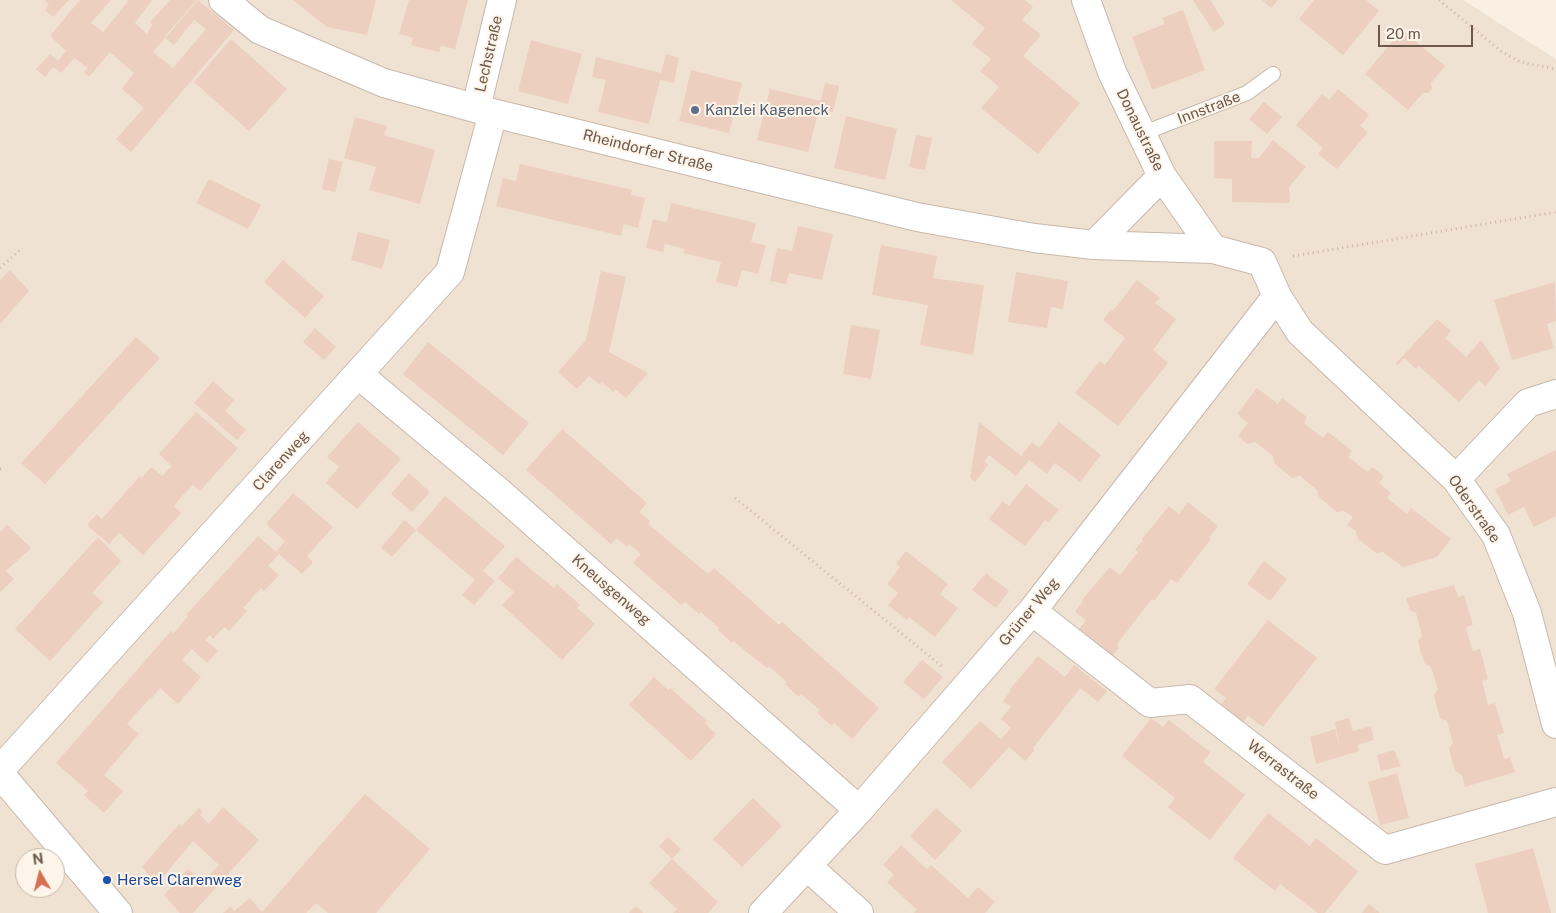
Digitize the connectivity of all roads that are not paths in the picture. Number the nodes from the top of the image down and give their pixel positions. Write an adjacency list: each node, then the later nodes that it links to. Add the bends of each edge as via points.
1 (223, 0): 5 (street, Rheindorfer Straße, via 269,34 384,82)
2 (502, 0): 5 (street, Lechstraße)
3 (1086, 0): 6 (street, Donaustraße, via 1112,72)
4 (1273, 74): 6 (lane, Innstraße, via 1247,93)
5 (484, 110): 8 (street, Rheindorfer Straße, via 917,217); 11 (street, Clarenweg, via 450,272)
6 (1141, 134): 7 (street, Donaustraße)
7 (1162, 176): 8 (street); 9 (street, Donaustraße)
8 (1094, 245): 9 (street, Rheindorfer Straße)
9 (1213, 249): 10 (street, Rheindorfer Straße, via 1262,262)
10 (1277, 296): 13 (street, Oderstraße, via 1300,332); 14 (street, Grüner Weg)
11 (359, 375): 16 (street, Clarenweg); 18 (street, Kneusgenweg, via 499,492)
12 (1556, 394): 13 (street, via 1528,403)
13 (1456, 479): 15 (street, Oderstraße, via 1496,535 1527,613)
14 (1032, 611): 17 (street, Werrastraße, via 1150,703 1190,699 1385,850); 18 (street, Grüner Weg)
15 (1556, 724)
16 (0, 772): 20 (street)
17 (1556, 802)
18 (859, 810): 19 (street, Grüner Weg)
19 (807, 866): 21 (street, Grüner Weg); 22 (street)
20 (118, 913)
21 (763, 913)
22 (859, 913)

